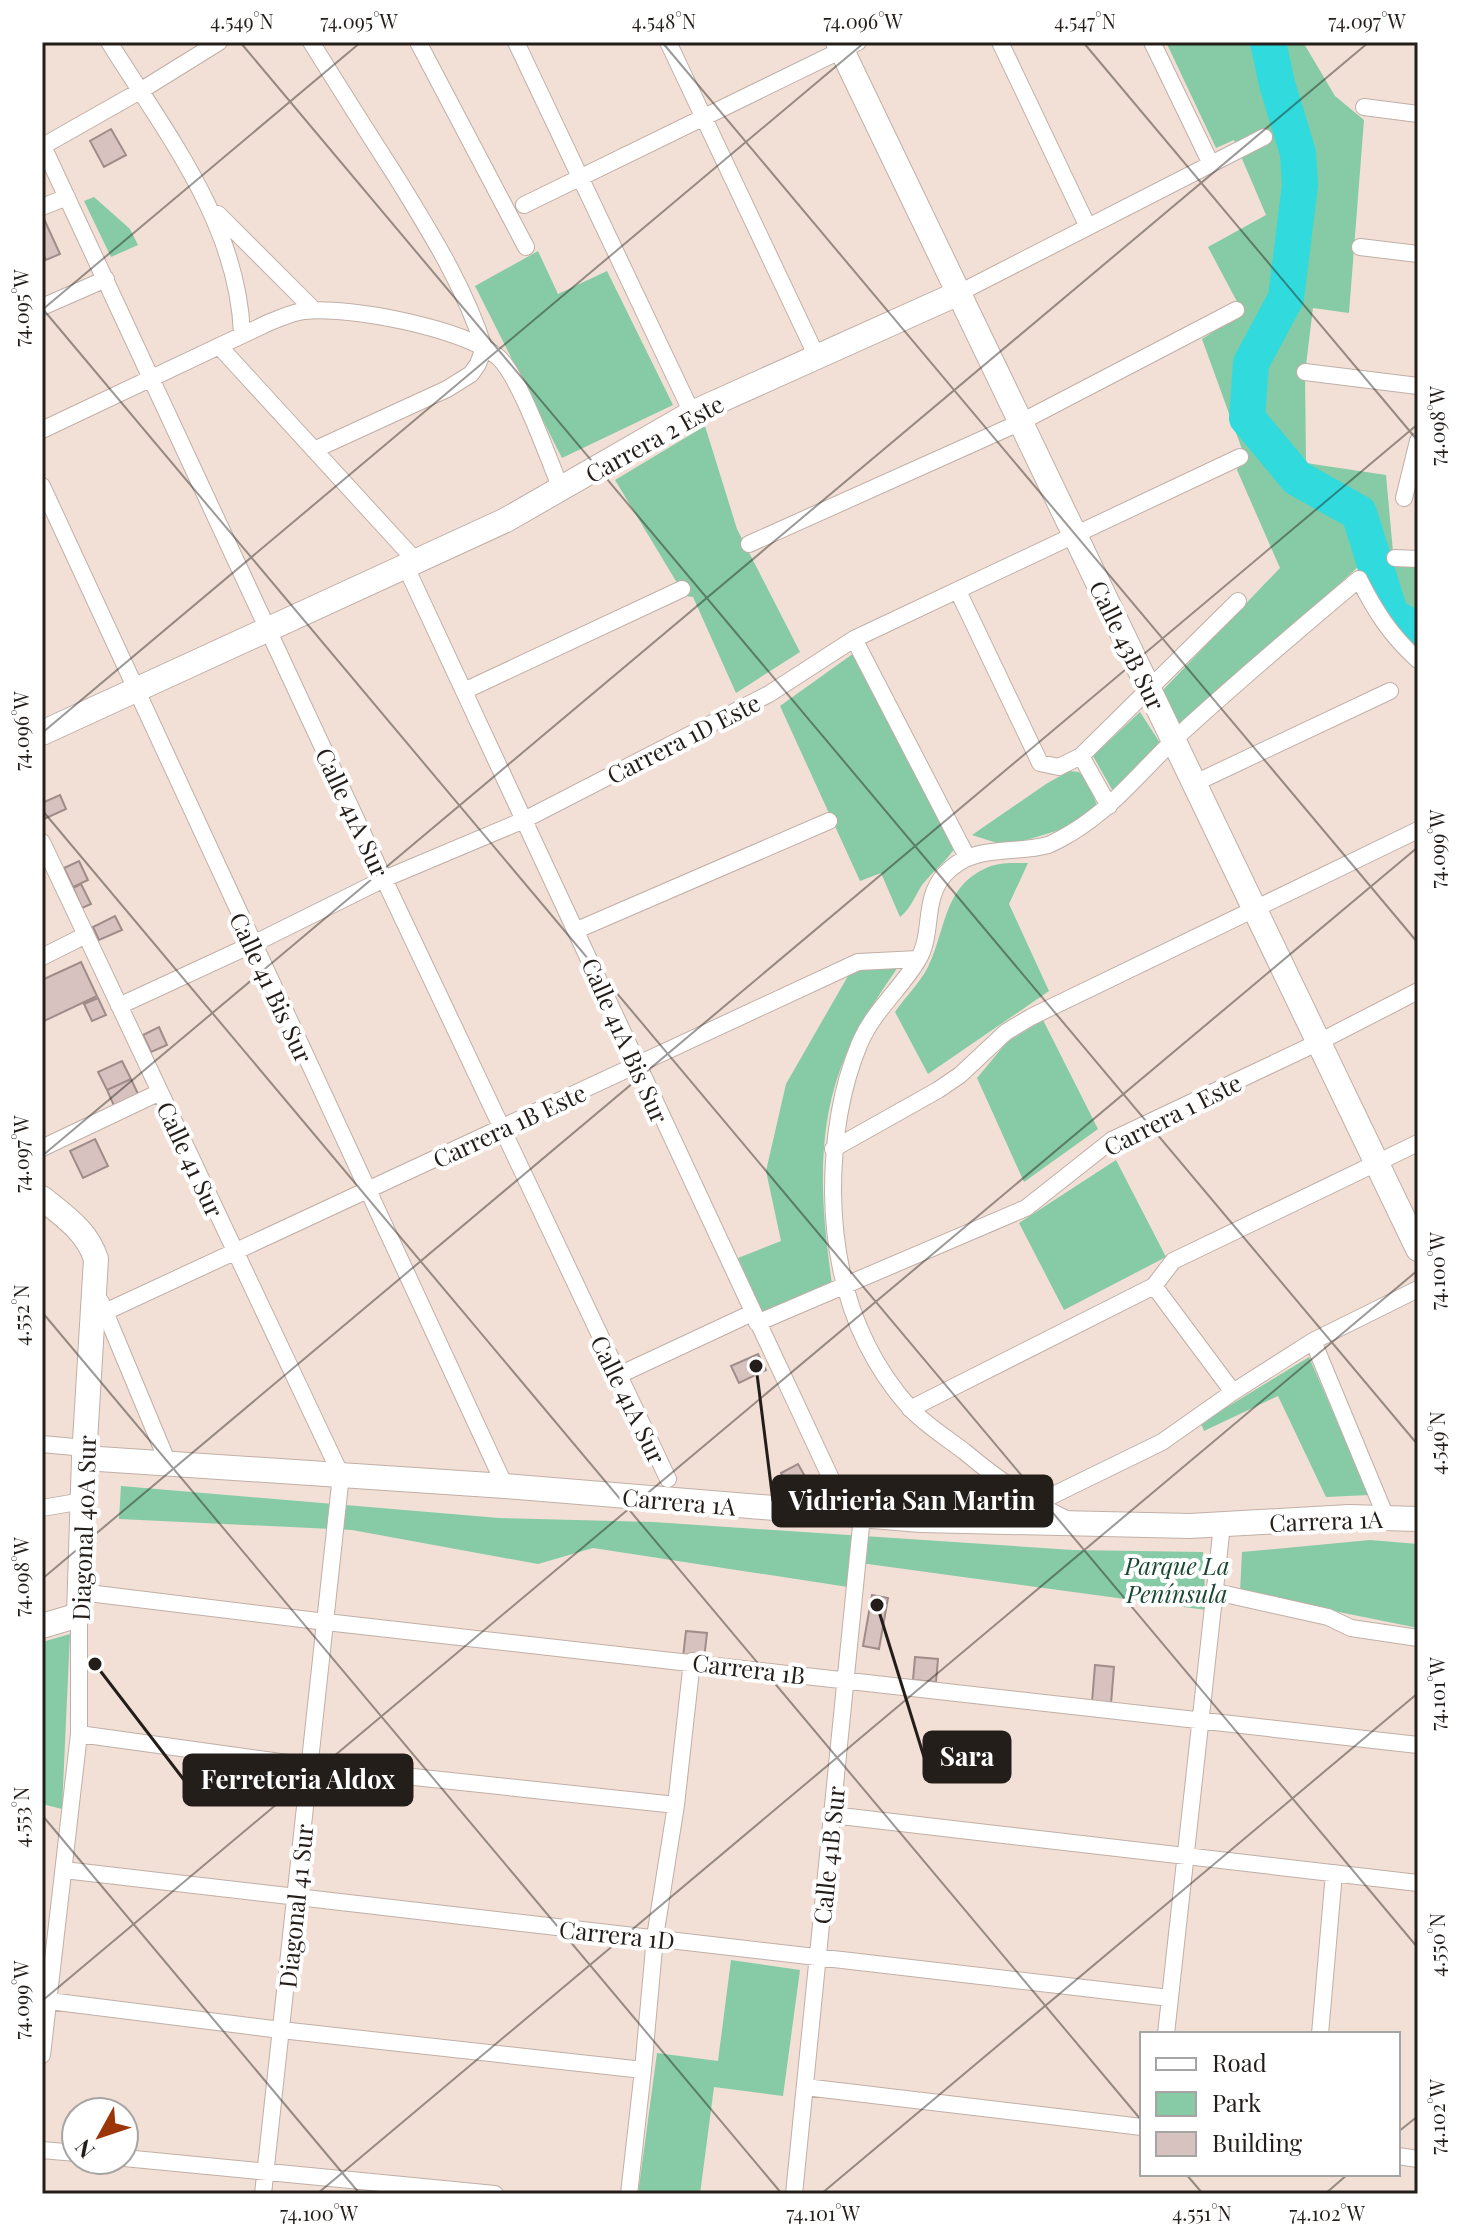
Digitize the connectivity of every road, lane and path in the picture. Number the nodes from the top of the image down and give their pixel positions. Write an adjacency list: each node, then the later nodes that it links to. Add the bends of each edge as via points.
1 (109, 42): 10 (street)
2 (219, 42): 10 (street)
3 (311, 42): 33 (street, via 452,272)
4 (418, 42): 23 (street)
5 (516, 42): 17 (street)
6 (668, 42): 13 (street)
7 (1000, 42): 22 (street)
8 (1152, 42): 16 (street)
9 (846, 45): 13 (street); 27 (street, Calle 43B Sur)
10 (140, 91): 15 (street); 21 (street)
11 (1364, 107): 12 (street)
12 (1418, 114)
13 (704, 117): 17 (street); 34 (street)
14 (1264, 137): 16 (street, Carrera 2 Este)
15 (43, 145): 18 (street, Calle 41A Sur)
16 (1211, 164): 22 (street, Carrera 2 Este)
17 (580, 178): 19 (street); 38 (street)
18 (67, 197): 20 (street); 26 (street, Calle 41A Sur)
19 (524, 205)
20 (42, 207)
21 (211, 208): 29 (street); 31 (street, via 227,248)
22 (1088, 227): 27 (street, Carrera 2 Este)
23 (526, 247)
24 (1360, 247): 25 (street)
25 (1418, 254)
26 (106, 279): 28 (street); 36 (street, Calle 41A Sur)
27 (959, 293): 34 (street, Carrera 2 Este); 39 (street, Calle 43B Sur)
28 (42, 307)
29 (314, 310): 31 (street); 33 (street, via 376,315)
30 (1236, 310): 39 (street)
31 (242, 334): 32 (street)
32 (219, 346): 36 (street); 42 (street, Calle 41A Bis Sur)
33 (484, 348): 42 (street, via 471,374 447,389); 45 (street, via 512,377)
34 (817, 357): 38 (street, Carrera 2 Este)
35 (1305, 372): 37 (street)
36 (152, 378): 40 (street); 55 (street, Calle 41A Sur)
37 (1418, 386)
38 (692, 413): 45 (street, Carrera 2 Este)
39 (1021, 422): 47 (street, Calle 43B Sur); 48 (street)
40 (42, 430)
41 (1418, 441): 46 (street)
42 (314, 450): 51 (street, Calle 41A Bis Sur)
43 (1240, 457): 47 (street, Carrera 1D Este)
44 (42, 486): 58 (street, Calle 41 Bis Sur)
45 (561, 489): 51 (street, Carrera 2 Este)
46 (1404, 498)
47 (1076, 536): 53 (street, Carrera 1D Este); 60 (street, Calle 43B Sur)
48 (749, 544)
49 (1395, 558): 50 (street)
50 (1418, 559)
51 (410, 563): 55 (street, Carrera 2 Este); 59 (street, Calle 41A Bis Sur)
52 (682, 589): 59 (street)
53 (958, 591): 56 (street, Carrera 1D Este); 64 (street, via 1040,763 1059,767)
54 (1238, 601): 60 (street)
55 (268, 627): 58 (street, Carrera 2 Este); 72 (street, Calle 41A Sur)
56 (854, 639): 67 (street, Carrera 1D Este, via 769,694); 71 (street)
57 (1418, 660): 63 (street, via 1395,640 1359,579)
58 (135, 689): 62 (street, Carrera 2 Este); 76 (street, Calle 41 Bis Sur)
59 (464, 691): 67 (street, Calle 41A Bis Sur)
60 (1150, 691): 63 (street, Calle 43B Sur); 64 (street)
61 (1390, 691): 65 (street)
62 (42, 733)
63 (1174, 741): 65 (street, Calle 43B Sur); 66 (street)
64 (1081, 756): 66 (street)
65 (1195, 783): 73 (street, Calle 43B Sur)
66 (1109, 806): 71 (street, via 1050,844)
67 (524, 820): 72 (street, Carrera 1D Este); 74 (street, Calle 41A Bis Sur)
68 (829, 821): 74 (street)
69 (1418, 830): 73 (street)
70 (42, 842): 75 (street, Calle 41 Sur)
71 (967, 857): 78 (street, via 934,891)
72 (384, 879): 76 (street, Carrera 1D Este); 84 (street, Calle 41A Sur)
73 (1254, 908): 81 (street, Calle 43B Sur); 87 (street, via 1031,1017 938,1090)
74 (577, 930): 82 (street, Calle 41A Bis Sur)
75 (86, 935): 77 (street); 80 (street, Calle 41 Sur)
76 (253, 944): 80 (street, Carrera 1D Este); 89 (street, Calle 41 Bis Sur)
77 (42, 957)
78 (918, 959): 82 (street, Carrera 1B Este, via 858,962); 87 (street, via 880,1006 859,1044)
79 (1418, 991): 81 (street, Carrera 1 Este)
80 (119, 1006): 83 (street, Calle 41 Sur)
81 (1319, 1042): 88 (street, Calle 43B Sur); 95 (street, Carrera 1 Este, via 1112,1140 1026,1208)
82 (637, 1065): 84 (street, Carrera 1B Este); 98 (street, Calle 41A Bis Sur)
83 (160, 1092): 86 (street); 92 (street, Calle 41 Sur)
84 (501, 1128): 89 (street, Carrera 1B Este); 100 (street, Calle 41A Sur)
85 (1418, 1143): 88 (street)
86 (42, 1148)
87 (833, 1149): 95 (street, via 833,1225)
88 (1377, 1163): 91 (street, Calle 43B Sur); 93 (street, via 1173,1261)
89 (367, 1191): 92 (street, Carrera 1B Este); 108 (street, Calle 41 Bis Sur)
90 (42, 1198): 94 (street, Diagonal 40A Sur, via 88,1240 96,1259)
91 (1418, 1249)
92 (235, 1252): 97 (street, Carrera 1B Este); 106 (street, Calle 41 Sur)
93 (1154, 1286): 101 (street); 102 (street)
94 (95, 1287): 97 (street); 104 (street, Diagonal 40A Sur)
95 (843, 1287): 98 (street, Carrera 1 Este); 102 (street, via 875,1361)
96 (1418, 1289): 99 (street)
97 (105, 1312): 105 (street)
98 (755, 1318): 100 (street, Carrera 1 Este); 112 (street, Calle 41A Bis Sur)
99 (1313, 1341): 101 (street); 113 (street)
100 (617, 1376): 107 (street, Calle 41A Sur)
101 (1233, 1392): 110 (street, via 1162,1442)
102 (910, 1409): 110 (street)
103 (42, 1444): 104 (street)
104 (85, 1453): 105 (street, Carrera 1A); 109 (street, Diagonal 40A Sur)
105 (168, 1463): 106 (street, Carrera 1A)
106 (341, 1475): 108 (street, Carrera 1A); 119 (street, Diagonal 41 Sur)
107 (668, 1479)
108 (505, 1486): 112 (street, Carrera 1A)
109 (83, 1501): 111 (street); 118 (street, Diagonal 40A Sur)
110 (1035, 1504): 115 (street)
111 (42, 1508)
112 (855, 1515): 115 (street, Carrera 1A); 123 (street, Calle 41B Sur)
113 (1386, 1517): 114 (street, Carrera 1A); 116 (street, Carrera 1A)
114 (1418, 1519)
115 (1076, 1524): 116 (street, Carrera 1A)
116 (1222, 1525): 117 (street)
117 (1216, 1592): 121 (street, via 1328,1617 1351,1628); 124 (street)
118 (80, 1603): 119 (street, Carrera 1B); 120 (street, Carrera 1B); 125 (street, Diagonal 40A Sur)
119 (326, 1622): 122 (street, Carrera 1B); 127 (street, Diagonal 41 Sur)
120 (42, 1626)
121 (1418, 1638)
122 (692, 1661): 123 (street, Carrera 1B); 128 (street)
123 (845, 1679): 124 (street, Carrera 1B); 129 (street, Calle 41B Sur)
124 (1202, 1720): 126 (street, Carrera 1B); 130 (street)
125 (79, 1734): 127 (street); 131 (street, Diagonal 40A Sur)
126 (1418, 1745)
127 (310, 1766): 128 (street); 134 (street, Diagonal 41 Sur)
128 (676, 1805): 135 (street)
129 (832, 1815): 130 (street); 136 (street, Calle 41B Sur)
130 (1186, 1856): 132 (street); 137 (street)
131 (64, 1870): 134 (street, Carrera 1D); 138 (street, Diagonal 40A Sur)
132 (1334, 1873): 133 (street); 141 (street)
133 (1418, 1883)
134 (296, 1899): 135 (street, Carrera 1D); 139 (street, Diagonal 41 Sur)
135 (655, 1937): 136 (street, Carrera 1D); 143 (street)
136 (817, 1957): 137 (street, Carrera 1D); 144 (street, Calle 41B Sur)
137 (1170, 1998): 140 (street)
138 (49, 2001): 139 (street); 142 (street, Diagonal 40A Sur)
139 (281, 2030): 143 (street); 147 (street, Diagonal 41 Sur)
140 (1166, 2032)
141 (1320, 2032)
142 (42, 2055)
143 (643, 2070): 150 (street)
144 (805, 2087): 145 (street); 151 (street, Calle 41B Sur)
145 (1140, 2127)
146 (140, 2159): 147 (street)
147 (266, 2170): 148 (street, Diagonal 41 Sur); 149 (street)
148 (263, 2194)
149 (495, 2194)
150 (629, 2194)
151 (794, 2194)

